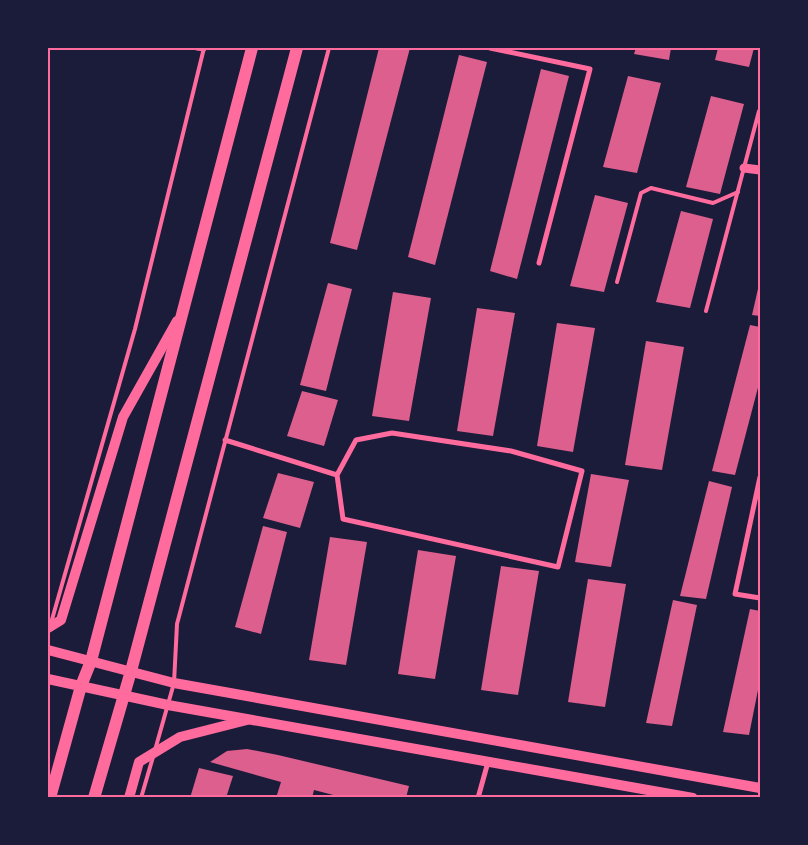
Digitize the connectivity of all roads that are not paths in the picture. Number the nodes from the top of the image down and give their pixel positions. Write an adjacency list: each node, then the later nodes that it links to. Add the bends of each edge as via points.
1 (197, 48): 2 (street)
2 (204, 48): 19 (lane, via 135,328)
3 (252, 48): 14 (main road)
4 (297, 48): 22 (main road)
5 (329, 48): 15 (lane)
6 (490, 48): 11 (street, via 590,68)
7 (759, 111): 8 (lane)
8 (744, 168): 9 (street); 10 (lane)
9 (760, 170)
10 (738, 192): 12 (lane, via 713,203 651,188 641,193); 13 (lane)
11 (538, 263)
12 (618, 282)
13 (706, 311)
14 (183, 312): 19 (main road, via 123,418 61,620); 21 (main road)
15 (225, 440): 16 (street); 24 (lane, via 177,624)
16 (337, 475): 16 (street, via 343,520 558,568 582,471 511,452 392,433 356,440)
17 (760, 477): 18 (street, via 734,594)
18 (760, 598)
19 (48, 630)
20 (48, 650): 21 (main road)
21 (91, 661): 22 (main road); 25 (main road)
22 (131, 671): 24 (main road); 26 (main road)
23 (48, 679): 25 (main road)
24 (174, 683): 27 (lane); 31 (main road)
25 (81, 686): 26 (main road); 33 (main road)
26 (124, 694): 27 (main road); 34 (main road)
27 (168, 705): 28 (main road); 29 (lane)
28 (250, 719): 29 (main road, via 180,737); 30 (main road)
29 (154, 752): 35 (main road, via 139,762); 36 (lane)
30 (489, 762): 32 (main road); 37 (street)
31 (760, 788)
32 (665, 795): 38 (main road)
33 (50, 798)
34 (94, 798)
35 (129, 798)
36 (141, 798)
37 (478, 798)
38 (693, 798)

